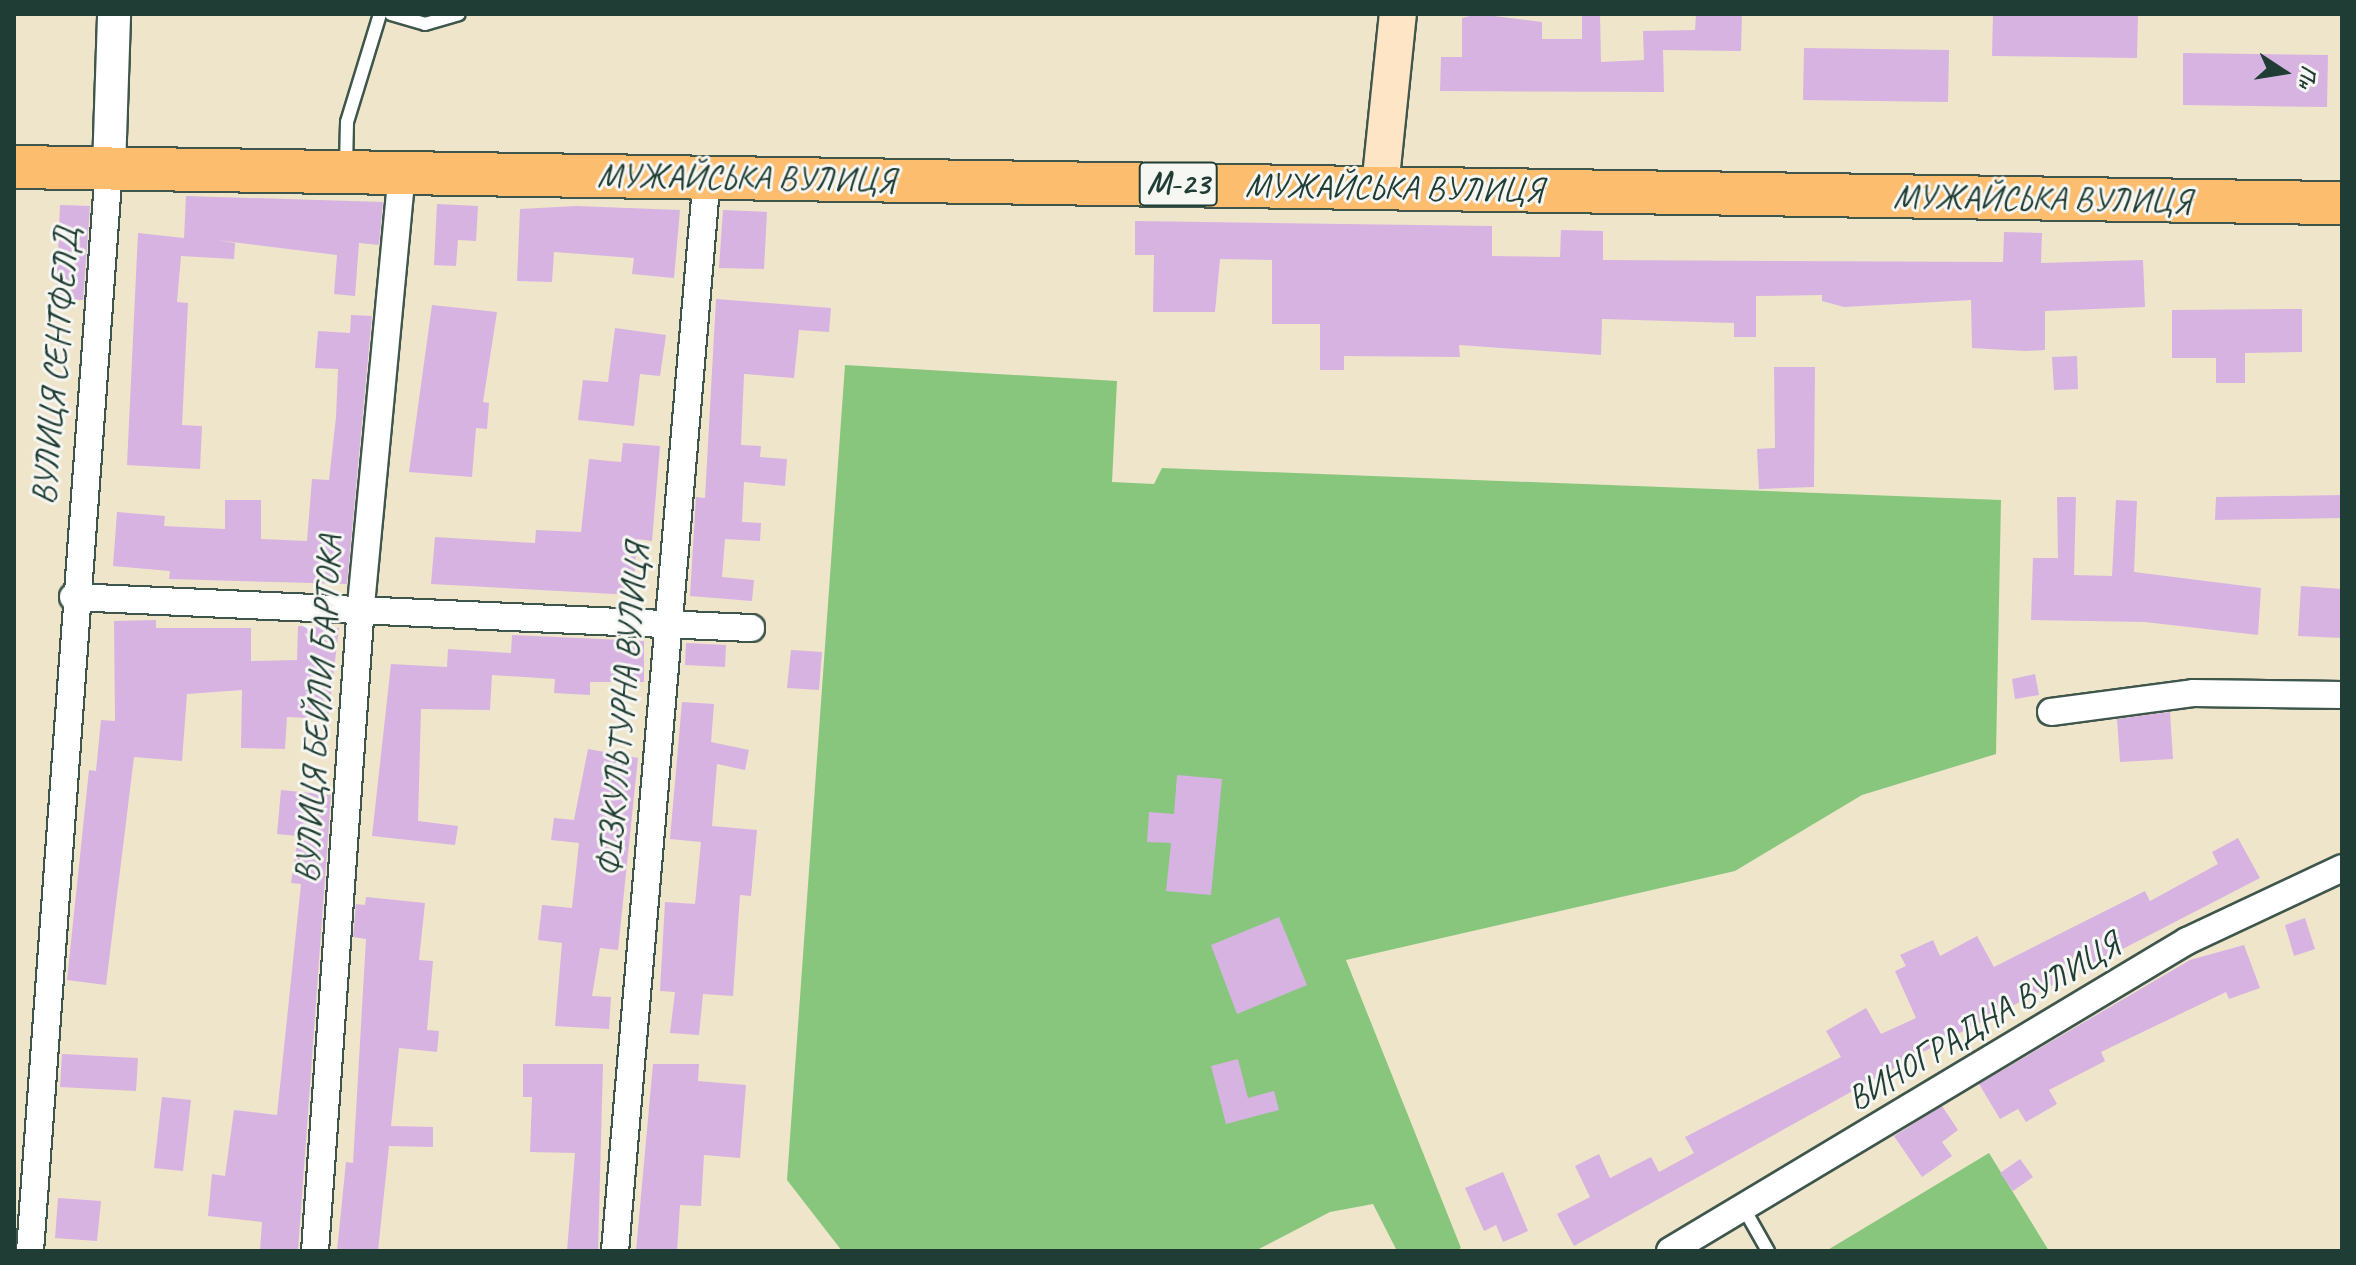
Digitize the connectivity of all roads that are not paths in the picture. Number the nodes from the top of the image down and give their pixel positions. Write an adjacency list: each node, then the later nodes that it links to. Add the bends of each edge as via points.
1 (114, 14): 7 (street, ВУЛИЦЯ СЕНТФЕЛД)
2 (380, 14): 8 (lane, via 347,122)
3 (391, 14): 4 (lane, via 425,24)
4 (459, 14)
5 (1398, 14): 11 (main road)
6 (14, 167): 7 (highway, МУЖАЙСЬКА ВУЛИЦЯ / М-23)
7 (109, 168): 8 (highway, МУЖАЙСЬКА ВУЛИЦЯ / М-23); 13 (street, ВУЛИЦЯ СЕНТФЕЛД)
8 (345, 173): 9 (highway, МУЖАЙСЬКА ВУЛИЦЯ / М-23)
9 (402, 174): 10 (highway, МУЖАЙСЬКА ВУЛИЦЯ / М-23); 14 (street, ВУЛИЦЯ БЕЙЛИ БАРТОКА)
10 (707, 175): 11 (highway, МУЖАЙСЬКА ВУЛИЦЯ / М-23); 15 (street, ФІЗКУЛЬТУРНА ВУЛИЦЯ)
11 (1380, 187): 12 (highway, МУЖАЙСЬКА ВУЛИЦЯ / М-23)
12 (2342, 203)
13 (73, 597): 14 (street); 21 (street, ВУЛИЦЯ СЕНТФЕЛД)
14 (361, 605): 15 (street); 22 (street, ВУЛИЦЯ БЕЙЛИ БАРТОКА)
15 (665, 621): 16 (street); 23 (street, ФІЗКУЛЬТУРНА ВУЛИЦЯ)
16 (751, 628)
17 (2342, 695): 18 (street, via 2193,693)
18 (2051, 712)
19 (2342, 868): 20 (street, ВИНОГРАДНА ВУЛИЦЯ, via 2187,941)
20 (1743, 1207): 24 (street, ВИНОГРАДНА ВУЛИЦЯ); 25 (lane)
21 (30, 1251)
22 (315, 1251)
23 (615, 1251)
24 (1670, 1251)
25 (1768, 1251)

